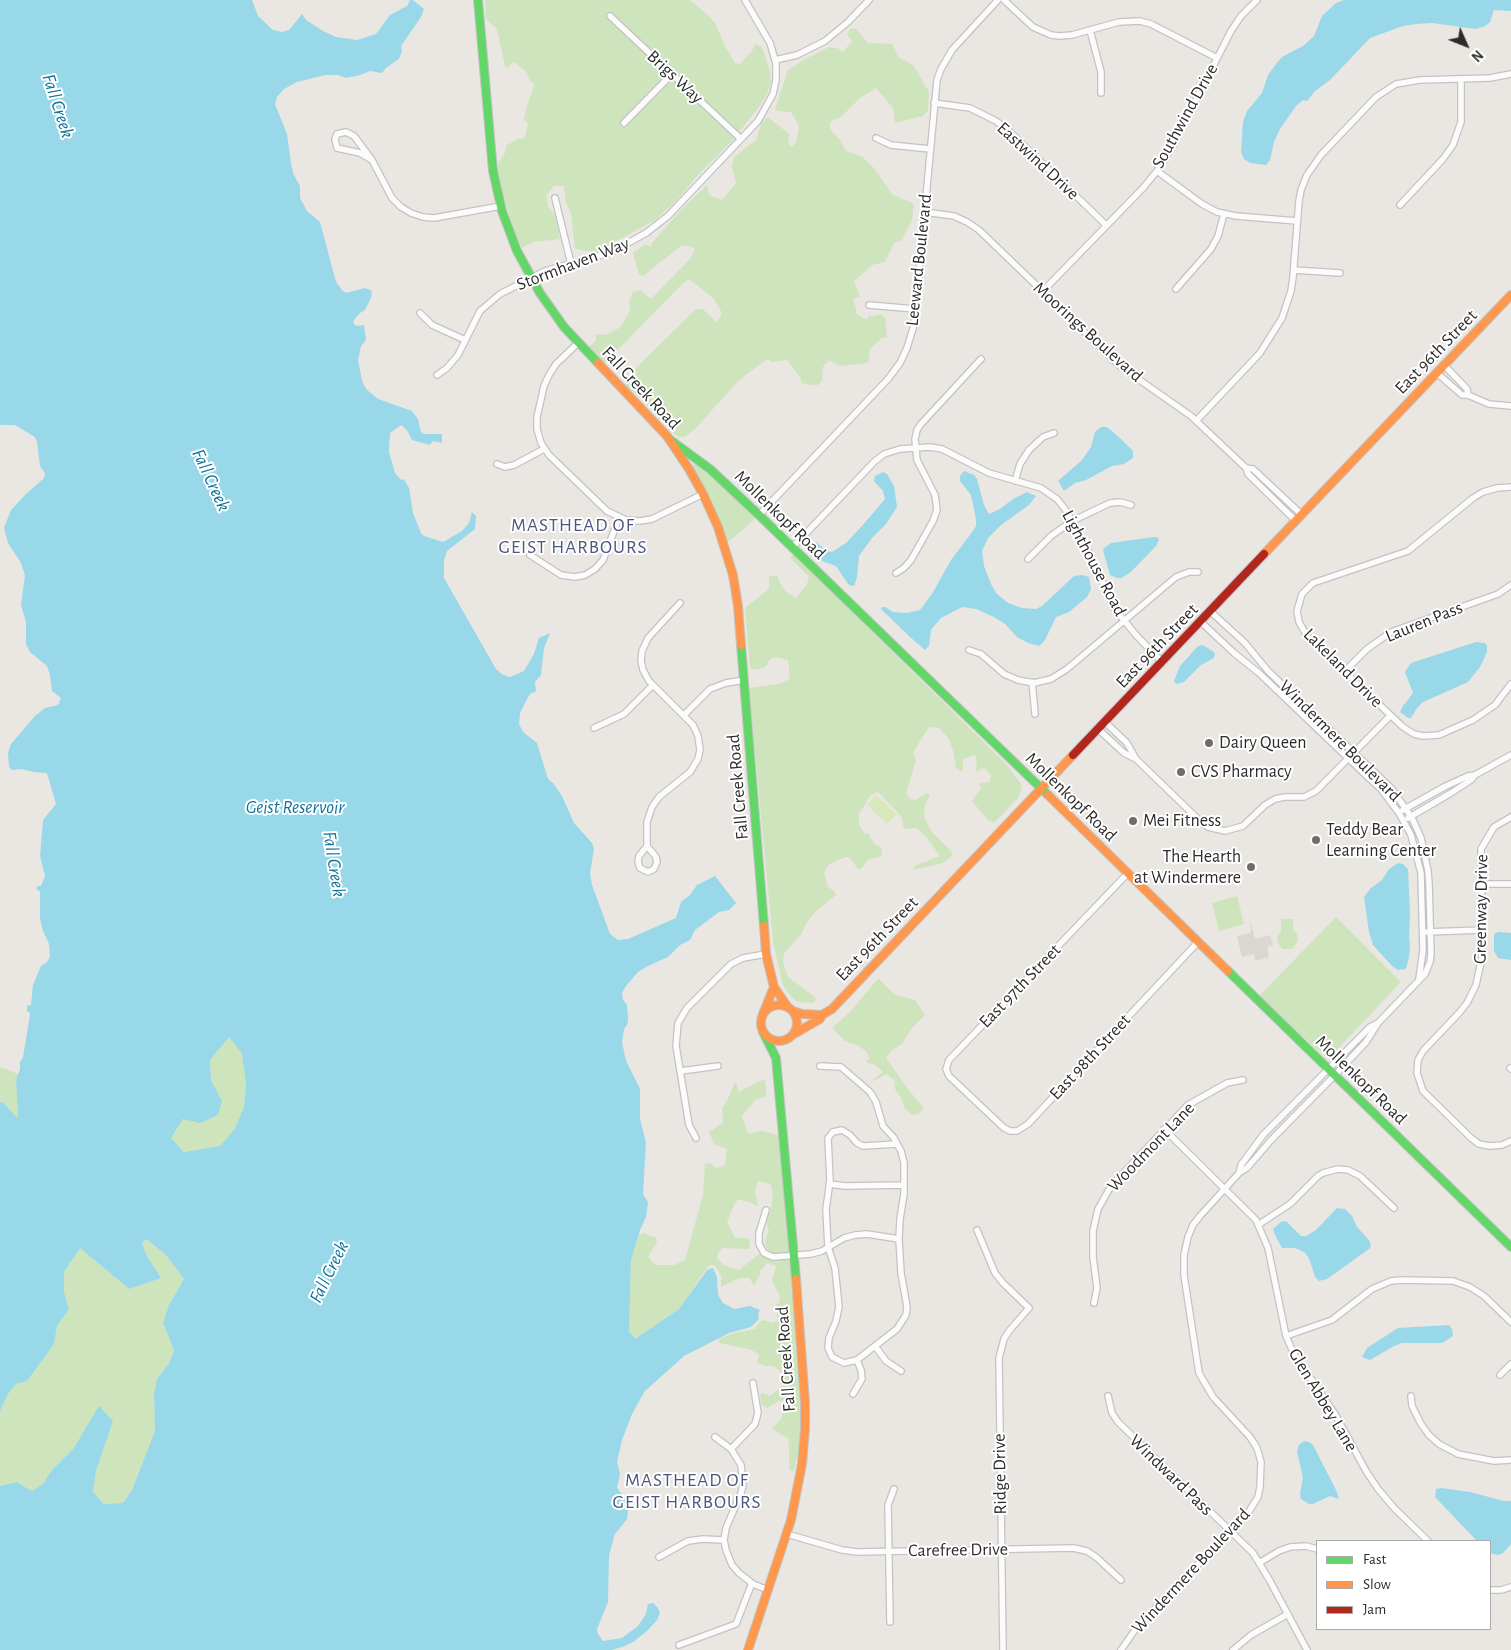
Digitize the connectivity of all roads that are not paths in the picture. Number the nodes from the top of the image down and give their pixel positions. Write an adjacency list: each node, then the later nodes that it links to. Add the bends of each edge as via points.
1 (478, 0): 24 (main road, Fall Creek Road, via 490,152)
2 (745, 0): 10 (street, via 770,43)
3 (868, 0): 10 (street, via 826,40 801,53)
4 (998, 0): 15 (street, Leeward Boulevard, via 947,56 937,80)
5 (1004, 0): 8 (street, via 1033,27 1046,34 1065,36)
6 (1257, 0): 9 (street, Southwind Drive, via 1238,20)
7 (610, 16): 11 (street, Brigs Way)
8 (1090, 30): 9 (street, via 1124,21 1142,21); 14 (street, via 1102,72)
9 (1217, 58): 21 (street, Southwind Drive)
10 (775, 60): 18 (street, Stormhaven Way, via 773,96 758,121)
11 (672, 74): 16 (street); 18 (street, Brigs Way)
12 (1511, 74): 13 (street)
13 (1461, 79): 23 (street, via 1461,122 1455,141 1443,159); 27 (street, via 1408,81 1376,97 1312,166 1301,190)
14 (1101, 93)
15 (934, 103): 19 (street, Leeward Boulevard); 28 (street, Eastwind Drive, via 970,108 996,121)
16 (624, 123)
17 (876, 138): 19 (street, via 891,145)
18 (741, 139): 29 (street, Stormhaven Way, via 668,216 646,233 612,252)
19 (930, 149): 25 (street, Leeward Boulevard)
20 (372, 160): 20 (street, via 354,136 346,132 338,134 335,139 337,148 360,153); 24 (street, via 392,198 413,214 434,218)
21 (1157, 171): 26 (street, via 1202,204); 28 (street, Southwind Drive)
22 (555, 198): 29 (street)
23 (1400, 205)
24 (501, 206): 32 (main road, Fall Creek Road, via 515,246)
25 (924, 212): 34 (street, Moorings Boulevard, via 954,216 975,227); 37 (street, Leeward Boulevard)
26 (1224, 214): 27 (street); 33 (street, via 1211,249)
27 (1297, 220): 30 (street)
28 (1106, 225): 34 (street, Southwind Drive)
29 (571, 264): 32 (street, Stormhaven Way)
30 (1294, 270): 31 (street); 47 (street, via 1287,304 1270,339)
31 (1340, 274)
32 (531, 276): 39 (street, Stormhaven Way, via 485,306); 40 (main road, Fall Creek Road, via 550,308)
33 (1176, 289)
34 (1042, 291): 47 (street, Moorings Boulevard, via 1121,367)
35 (1511, 295): 42 (main road, East 96th Street)
36 (869, 305): 37 (street)
37 (915, 309): 57 (street, Leeward Boulevard, via 909,344 896,369)
38 (420, 313): 39 (street, via 432,325)
39 (466, 340): 44 (street, Stormhaven Way, via 452,363)
40 (578, 343): 49 (main road, Fall Creek Road); 51 (street, via 556,364 546,382 537,419)
41 (981, 359): 50 (street, via 919,426)
42 (1444, 365): 43 (main road, East 96th Street); 45 (street, via 1467,389)
43 (1437, 373): 45 (street, via 1462,395); 59 (main road, East 96th Street)
44 (436, 375)
45 (1468, 395): 46 (street, via 1489,404)
46 (1511, 406)
47 (1196, 421): 59 (street, Moorings Boulevard, via 1246,468 1253,469)
48 (1054, 433): 53 (street, via 1043,436 1028,450)
49 (669, 439): 55 (main road, Fall Creek Road); 57 (main road, Mollenkopf Road, via 710,469)
50 (916, 448): 53 (street, Lighthouse Road, via 947,451 986,472); 61 (street, Lighthouse Road, via 893,450 878,459); 65 (street, via 917,463 936,495 937,510 911,560)
51 (544, 449): 52 (street, via 512,466); 58 (street, via 604,509)
52 (497, 464)
53 (1015, 482): 60 (street, Lighthouse Road, via 1052,494)
54 (1511, 487): 73 (street, Lakeland Drive, via 1483,492 1473,498 1408,551 1317,580 1305,590 1297,612 1301,626)
55 (702, 494): 58 (street, via 652,519 635,521); 74 (main road, Fall Creek Road, via 718,527 733,575)
56 (1131, 505): 60 (street, via 1110,502)
57 (759, 516): 61 (main road, Mollenkopf Road)
58 (619, 518): 62 (street, via 603,560 585,575 563,576)
59 (1299, 518): 68 (main road, East 96th Street)
60 (1072, 522): 63 (street, via 1055,533); 69 (street, Lighthouse Road, via 1110,602)
61 (792, 548): 89 (main road, Mollenkopf Road)
62 (530, 555)
63 (1028, 559)
64 (1198, 572): 69 (street, via 1176,577)
65 (896, 573)
66 (1511, 585): 73 (street, Lauren Pass, via 1498,594 1391,632 1367,649)
67 (680, 603): 77 (street, via 643,646 642,668)
68 (1210, 611): 70 (main road, East 96th Street); 84 (street, Windermere Boulevard)
69 (1124, 621): 72 (street, Lighthouse Road); 75 (street, via 1062,673 1051,679)
70 (1200, 621): 72 (main road, East 96th Street); 87 (street, Windermere Boulevard)
71 (969, 650): 75 (street, via 984,656 1009,676)
72 (1162, 662): 81 (main road, East 96th Street)
73 (1344, 672): 80 (street, Lakeland Drive)
74 (744, 680): 79 (street, via 710,689); 103 (main road, Fall Creek Road)
75 (1032, 682): 78 (street)
76 (1511, 684): 80 (street, Lakeland Drive, via 1484,713 1439,735 1414,734)
77 (653, 685): 79 (street); 82 (street, via 624,714)
78 (1035, 714)
79 (684, 715): 95 (street, via 698,736 698,759 689,773 652,806 646,825)
80 (1390, 716): 84 (street)
81 (1105, 722): 83 (main road, East 96th Street); 86 (street, via 1127,743)
82 (594, 728)
83 (1098, 729): 86 (street, via 1124,753); 89 (main road, East 96th Street)
84 (1355, 753): 87 (street); 90 (street, Windermere Boulevard, via 1392,789)
85 (1511, 755): 88 (street)
86 (1136, 759): 87 (street, via 1200,821 1208,827 1225,831 1243,826 1274,799 1304,797 1316,791)
87 (1349, 759): 91 (street, Windermere Boulevard, via 1381,789)
88 (1475, 775): 90 (street, via 1444,787); 92 (street)
89 (1042, 788): 96 (main road, Mollenkopf Road); 108 (main road, East 96th Street, via 832,1009)
90 (1406, 808): 91 (street); 92 (street, Windermere Boulevard)
91 (1399, 813): 94 (street, Windermere Boulevard)
92 (1411, 816): 94 (street); 101 (street, Windermere Boulevard, via 1421,838 1428,871)
93 (1511, 817): 97 (street, Greenway Drive, via 1494,828 1485,841 1480,857)
94 (1404, 820): 100 (street, Windermere Boulevard, via 1421,873)
95 (647, 846)
96 (1128, 874): 102 (main road, Mollenkopf Road); 119 (street, East 97th Street, via 947,1063 948,1076)
97 (1481, 884): 98 (street); 99 (street, Greenway Drive)
98 (1511, 884)
99 (1482, 930): 101 (street); 122 (street, Greenway Drive, via 1482,964 1473,992 1459,1013 1423,1051 1417,1073 1426,1094 1470,1138 1490,1146)
100 (1422, 932): 101 (street); 104 (street, Windermere Boulevard, via 1423,957)
101 (1431, 932): 104 (street, Windermere Boulevard, via 1430,962)
102 (1198, 942): 115 (main road, Mollenkopf Road); 119 (street, East 98th Street, via 1022,1128 1013,1132 1007,1130)
103 (766, 954): 105 (main road, Fall Creek Road); 116 (street, via 731,964 685,1011 678,1023 676,1039)
104 (1419, 979): 109 (street, Windermere Boulevard)
105 (774, 987): 106 (main road, Fall Creek Road); 107 (main road)
106 (790, 1009): 107 (main road, via 776,1005); 108 (main road, via 805,1015); 111 (main road, via 798,1024)
107 (763, 1014): 110 (main road, via 760,1021)
108 (822, 1015): 111 (main road, East 96th Street)
109 (1378, 1023): 115 (street, Windermere Boulevard); 117 (street, Windermere Boulevard, via 1366,1042)
110 (763, 1032): 111 (main road, via 780,1042); 112 (main road, Fall Creek Road)
111 (791, 1037): 112 (main road)
112 (776, 1058): 135 (main road, Fall Creek Road)
113 (718, 1066): 116 (street)
114 (820, 1066): 123 (street, via 841,1067 866,1088 876,1102 883,1126)
115 (1328, 1068): 117 (main road, Mollenkopf Road); 124 (street, Windermere Boulevard, via 1263,1135)
116 (681, 1071): 121 (street, via 689,1125)
117 (1335, 1075): 124 (street, Windermere Boulevard); 134 (main road, Mollenkopf Road)
118 (1242, 1080): 120 (street, Woodmont Lane, via 1227,1083 1196,1100)
119 (975, 1100)
120 (1164, 1130): 127 (street, Glen Abbey Lane); 136 (street, Woodmont Lane, via 1117,1178 1098,1209 1092,1239 1097,1288)
121 (696, 1138)
122 (1511, 1141)
123 (897, 1144): 125 (street, via 862,1146 845,1131 833,1132 828,1142); 126 (street, via 903,1156)
124 (1239, 1173): 127 (street, Windermere Boulevard)
125 (829, 1184): 126 (street); 133 (street, via 826,1209)
126 (904, 1185): 132 (street)
127 (1225, 1189): 130 (street, Glen Abbey Lane); 152 (street, Windermere Boulevard, via 1193,1225 1184,1262 1199,1373 1213,1397 1250,1437 1261,1462 1258,1497)
128 (1394, 1208): 130 (street, via 1360,1176 1338,1169 1318,1176 1290,1204)
129 (766, 1210): 135 (street, via 758,1239 761,1248 772,1257)
130 (1258, 1225): 138 (street, Glen Abbey Lane, via 1268,1248)
131 (977, 1230): 156 (street, Ridge Drive, via 995,1273 1029,1308 1004,1339 999,1358)
132 (899, 1239): 133 (street, via 867,1234 844,1238); 139 (street, via 906,1315 897,1329)
133 (828, 1247): 135 (street); 140 (street, via 835,1268 839,1307 828,1348 840,1362)
134 (1511, 1247)
135 (794, 1256): 153 (main road, Fall Creek Road, via 805,1430)
136 (1094, 1303)
137 (1511, 1322): 138 (street, via 1470,1287 1453,1281 1402,1280 1372,1289 1332,1320)
138 (1286, 1336): 155 (street, Glen Abbey Lane, via 1366,1471 1386,1498)
139 (875, 1346): 140 (street); 142 (street, via 886,1361)
140 (857, 1360): 145 (street, via 862,1379)
141 (1511, 1364): 143 (street)
142 (901, 1371)
143 (1500, 1376)
144 (753, 1383): 149 (street, via 757,1420)
145 (853, 1394)
146 (1108, 1396): 152 (street, Windward Pass, via 1118,1422)
147 (1411, 1396): 150 (street, via 1421,1424 1439,1444 1458,1454 1494,1461)
148 (715, 1437): 149 (street)
149 (731, 1449): 154 (street, via 740,1465 743,1485)
150 (1511, 1460)
151 (894, 1489): 158 (street, via 888,1505)
152 (1230, 1532): 160 (street, Windward Pass); 171 (street, Windermere Boulevard, via 1137,1627)
153 (787, 1534): 158 (street, Carefree Drive, via 849,1551); 164 (main road, Fall Creek Road)
154 (724, 1540): 159 (street, via 688,1541); 162 (street, via 732,1565)
155 (1427, 1540)
156 (1002, 1549): 158 (street, Carefree Drive); 161 (street, Carefree Drive, via 1078,1549 1096,1557); 170 (street, Ridge Drive)
157 (1316, 1549): 160 (street, via 1290,1547)
158 (889, 1551): 167 (street)
159 (659, 1557)
160 (1260, 1563): 166 (street, Windward Pass)
161 (1121, 1580)
162 (752, 1583): 164 (street); 168 (street, via 736,1624)
163 (1511, 1587): 165 (street)
164 (768, 1590): 169 (main road, Fall Creek Road)
165 (1491, 1590)
166 (1288, 1614): 172 (street, via 1252,1634); 173 (street, Windward Pass)
167 (890, 1622)
168 (679, 1644)
169 (748, 1650)
170 (1003, 1650)
171 (1121, 1650)
172 (1233, 1650)
173 (1307, 1650)

